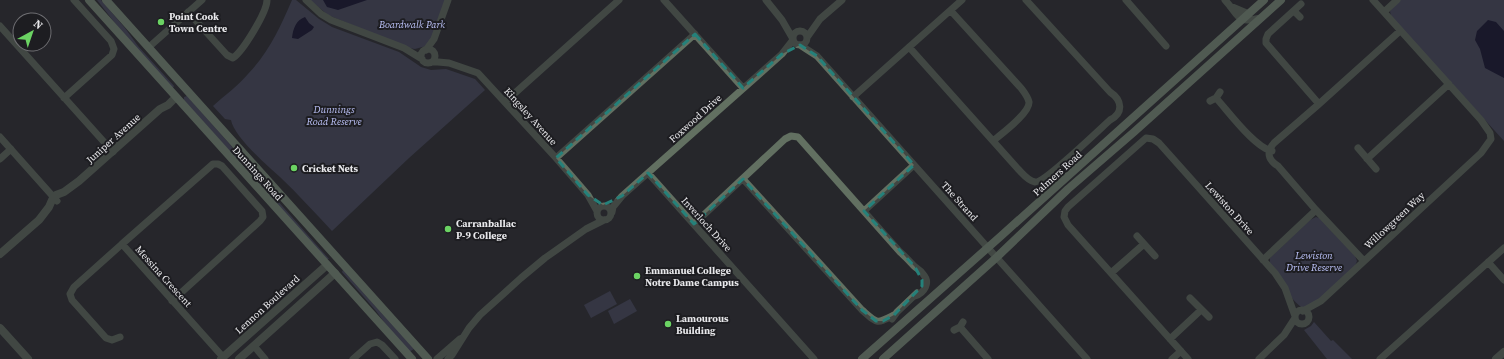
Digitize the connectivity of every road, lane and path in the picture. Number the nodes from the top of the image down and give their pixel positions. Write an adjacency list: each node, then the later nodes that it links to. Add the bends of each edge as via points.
1 (74, 0): 55 (street, via 111,41 114,49 112,55)
2 (89, 0): 53 (main road, Dunnings Road)
3 (106, 0): 40 (main road, Dunnings Road)
4 (202, 0): 23 (street)
5 (267, 0): 23 (street, via 254,31 233,58 227,55)
6 (306, 0): 42 (street, via 331,20)
7 (448, 0): 36 (street)
8 (619, 0): 57 (street)
9 (664, 0): 34 (street)
10 (766, 0): 29 (street)
11 (842, 0): 28 (street)
12 (962, 0): 21 (street)
13 (1026, 0): 60 (street, via 1110,92 1117,108 1110,120 1044,183 1034,186 1025,182 1018,169)
14 (1126, 0): 39 (street)
15 (1264, 0): 25 (main road, Palmers Road)
16 (1281, 0): 27 (main road, Palmers Road)
17 (1373, 0): 24 (street, Willowgreen Way)
18 (1397, 0): 24 (street)
19 (1228, 3): 25 (street); 30 (street)
20 (1302, 4): 22 (street)
21 (951, 11): 41 (street); 60 (street, via 1030,95 1033,102 1031,110 1026,115 1020,117)
22 (1294, 11): 26 (street); 58 (street, via 1268,34 1266,43)
23 (188, 12): 40 (street)
24 (1384, 12): 33 (street, Willowgreen Way)
25 (1249, 14): 30 (main road, Palmers Road)
26 (1300, 17)
27 (1261, 18): 30 (street); 90 (main road, Palmers Road, via 1068,189)
28 (820, 19): 32 (street); 35 (street)
29 (782, 20): 32 (street); 37 (street)
30 (1242, 20): 86 (main road, Palmers Road)
31 (0, 26): 55 (street)
32 (800, 31): 35 (street); 37 (street, via 795,33)
33 (1400, 31): 50 (street, Willowgreen Way); 58 (street)
34 (694, 34): 52 (street); 65 (street)
35 (808, 37): 38 (street, via 805,44); 46 (street, The Strand)
36 (434, 39): 43 (street); 44 (street)
37 (793, 39): 38 (street); 45 (street, Foxwood Drive)
38 (800, 45): 45 (street, Foxwood Drive); 46 (street, The Strand)
39 (1166, 46)
40 (149, 47): 51 (main road, Dunnings Road)
41 (909, 47): 56 (street); 60 (street)
42 (404, 48): 43 (street); 47 (street)
43 (425, 50): 44 (street); 47 (street, via 421,55)
44 (434, 52): 48 (street, via 436,57); 49 (street, Kingsley Avenue)
45 (782, 54): 52 (street, Foxwood Drive)
46 (817, 56): 56 (street, The Strand)
47 (422, 59): 48 (street, via 426,63)
48 (432, 62): 49 (street, Kingsley Avenue)
49 (450, 63): 57 (street, Kingsley Avenue, via 478,74)
50 (1449, 84): 67 (street); 93 (street, Willowgreen Way, via 1481,120 1493,139)
51 (184, 87): 53 (main road); 91 (main road, Dunnings Road)
52 (743, 88): 70 (street, Foxwood Drive)
53 (175, 95): 64 (street, Juniper Avenue, via 168,105 160,109); 95 (main road, Dunnings Road)
54 (1215, 97): 63 (street, via 1256,142)
55 (64, 98): 64 (street)
56 (853, 98): 68 (street, The Strand)
57 (505, 102): 65 (street, Kingsley Avenue)
58 (1319, 104): 63 (street, via 1274,143)
59 (0, 137): 62 (street)
60 (993, 141)
61 (1358, 148): 67 (street)
62 (11, 149): 66 (street); 74 (street)
63 (1270, 150): 76 (street, via 1278,166)
64 (112, 152): 74 (street, Juniper Avenue)
65 (556, 158): 72 (street, Kingsley Avenue)
66 (0, 159)
67 (1367, 159): 69 (street)
68 (914, 165): 77 (street); 86 (street, The Strand)
69 (1376, 169)
70 (648, 173): 73 (street, Foxwood Drive); 81 (street, Inverloch Drive)
71 (743, 179): 77 (street, via 788,137 801,139); 77 (street, via 862,310 879,322 894,315 914,296 922,286 922,280 915,267); 81 (street)
72 (588, 195): 75 (street, Kingsley Avenue); 78 (street, Kingsley Avenue)
73 (622, 196): 75 (street, Foxwood Drive); 79 (street, Foxwood Drive)
74 (55, 199): 88 (street, Juniper Avenue, via 39,220)
75 (604, 205): 78 (street, Foxwood Drive); 79 (street)
76 (1316, 210): 92 (street); 93 (street)
77 (864, 211)
78 (597, 212): 80 (street, via 599,218); 82 (street, Foxwood Drive)
79 (612, 212): 80 (street, Foxwood Drive, via 610,218)
80 (604, 220): 82 (street, Foxwood Drive)
81 (694, 224): 128 (street, Inverloch Drive)
82 (586, 229): 113 (street, Foxwood Drive, via 539,263 480,315)
83 (1137, 236): 85 (street)
84 (122, 244): 102 (street, Messina Crescent); 102 (street, via 216,163 222,166 262,211 260,221); 112 (street, Messina Crescent, via 74,286 70,294 72,300 106,338 112,340)
85 (1144, 244): 89 (street); 98 (street)
86 (988, 248): 90 (street, The Strand); 129 (main road, Palmers Road)
87 (1504, 248): 94 (street)
88 (0, 254)
89 (1155, 256)
90 (997, 257): 130 (main road, Palmers Road); 132 (street, The Strand)
91 (337, 258): 95 (main road); 96 (main road, Dunnings Road)
92 (1263, 260): 98 (street, Lewiston Drive, via 1159,143 1150,138 1142,141 1065,211 1064,217 1068,225); 100 (street, Lewiston Drive, via 1278,277)
93 (1364, 261): 103 (street, Willowgreen Way)
94 (1488, 262): 99 (street); 136 (street)
95 (327, 265): 97 (main road, Dunnings Road); 118 (street, Lennon Boulevard)
96 (344, 266): 97 (main road); 125 (main road, Dunnings Road)
97 (335, 273): 115 (street); 124 (main road, Dunnings Road)
98 (1111, 273): 114 (street)
99 (1504, 280)
100 (1288, 296): 105 (street, Lewiston Drive); 107 (street, Lewiston Drive)
101 (1190, 298): 104 (street)
102 (172, 301): 118 (street, Messina Crescent)
103 (1321, 301): 105 (street, Willowgreen Way); 108 (street, Willowgreen Way)
104 (1201, 310): 106 (street); 114 (street)
105 (1302, 310): 107 (street); 108 (street, via 1308,314)
106 (1209, 317)
107 (1295, 317): 108 (street, via 1299,323); 111 (street, Willowgreen Way)
108 (1306, 322): 111 (street, Willowgreen Way)
109 (959, 326): 131 (street)
110 (0, 328): 119 (street)
111 (1284, 335): 135 (street, Willowgreen Way)
112 (120, 337)
113 (462, 338): 126 (street, Foxwood Drive); 127 (street, Foxwood Drive)
114 (1170, 339): 116 (street)
115 (254, 346): 120 (street); 121 (street)
116 (1181, 351): 133 (street); 134 (street)
117 (1504, 352): 137 (street)
118 (223, 358)
119 (28, 359)
120 (238, 359)
121 (265, 359)
122 (353, 359): 123 (street, via 375,342 380,343)
123 (395, 359)
124 (412, 359)
125 (428, 359)
126 (437, 359)
127 (448, 359)
128 (814, 359)
129 (862, 359)
130 (883, 359)
131 (988, 359)
132 (1087, 359)
133 (1172, 359)
134 (1188, 359)
135 (1258, 359)
136 (1380, 359)
137 (1496, 359)

